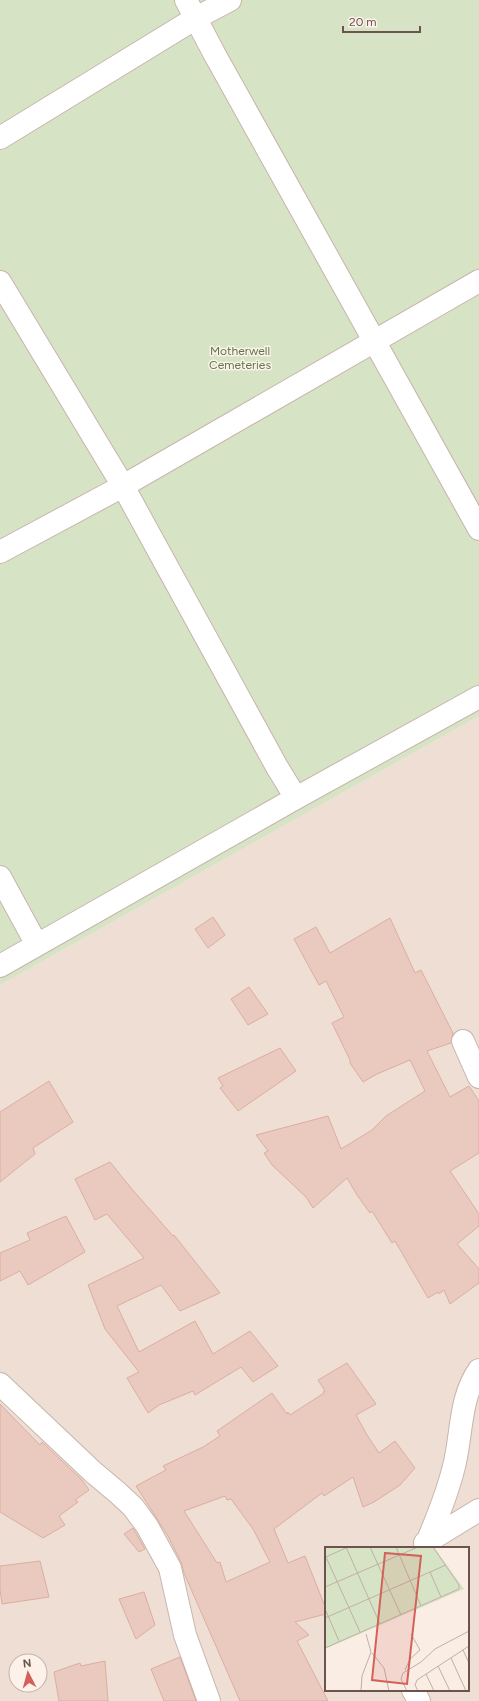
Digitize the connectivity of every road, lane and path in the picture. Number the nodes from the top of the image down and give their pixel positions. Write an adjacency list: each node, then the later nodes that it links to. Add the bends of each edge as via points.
1 (230, 0): 2 (street)
2 (191, 9): 3 (street); 6 (street)
3 (0, 138)
4 (479, 281): 6 (street)
5 (0, 282): 7 (street)
6 (374, 341): 7 (street); 8 (street)
7 (123, 486): 9 (street); 11 (street)
8 (479, 529)
9 (0, 552)
10 (479, 697): 11 (street)
11 (296, 798): 13 (street)
12 (0, 877): 13 (street)
13 (37, 945): 14 (street)
14 (0, 966)
15 (463, 1041): 16 (street)
16 (479, 1077)
17 (479, 1370): 20 (street, via 465,1403 456,1460 446,1496)
18 (0, 1384): 22 (street, via 128,1503 147,1526 170,1568 185,1635)
19 (479, 1510): 20 (street)
20 (424, 1544)
21 (414, 1691): 23 (street)
22 (209, 1701)
23 (419, 1701)

